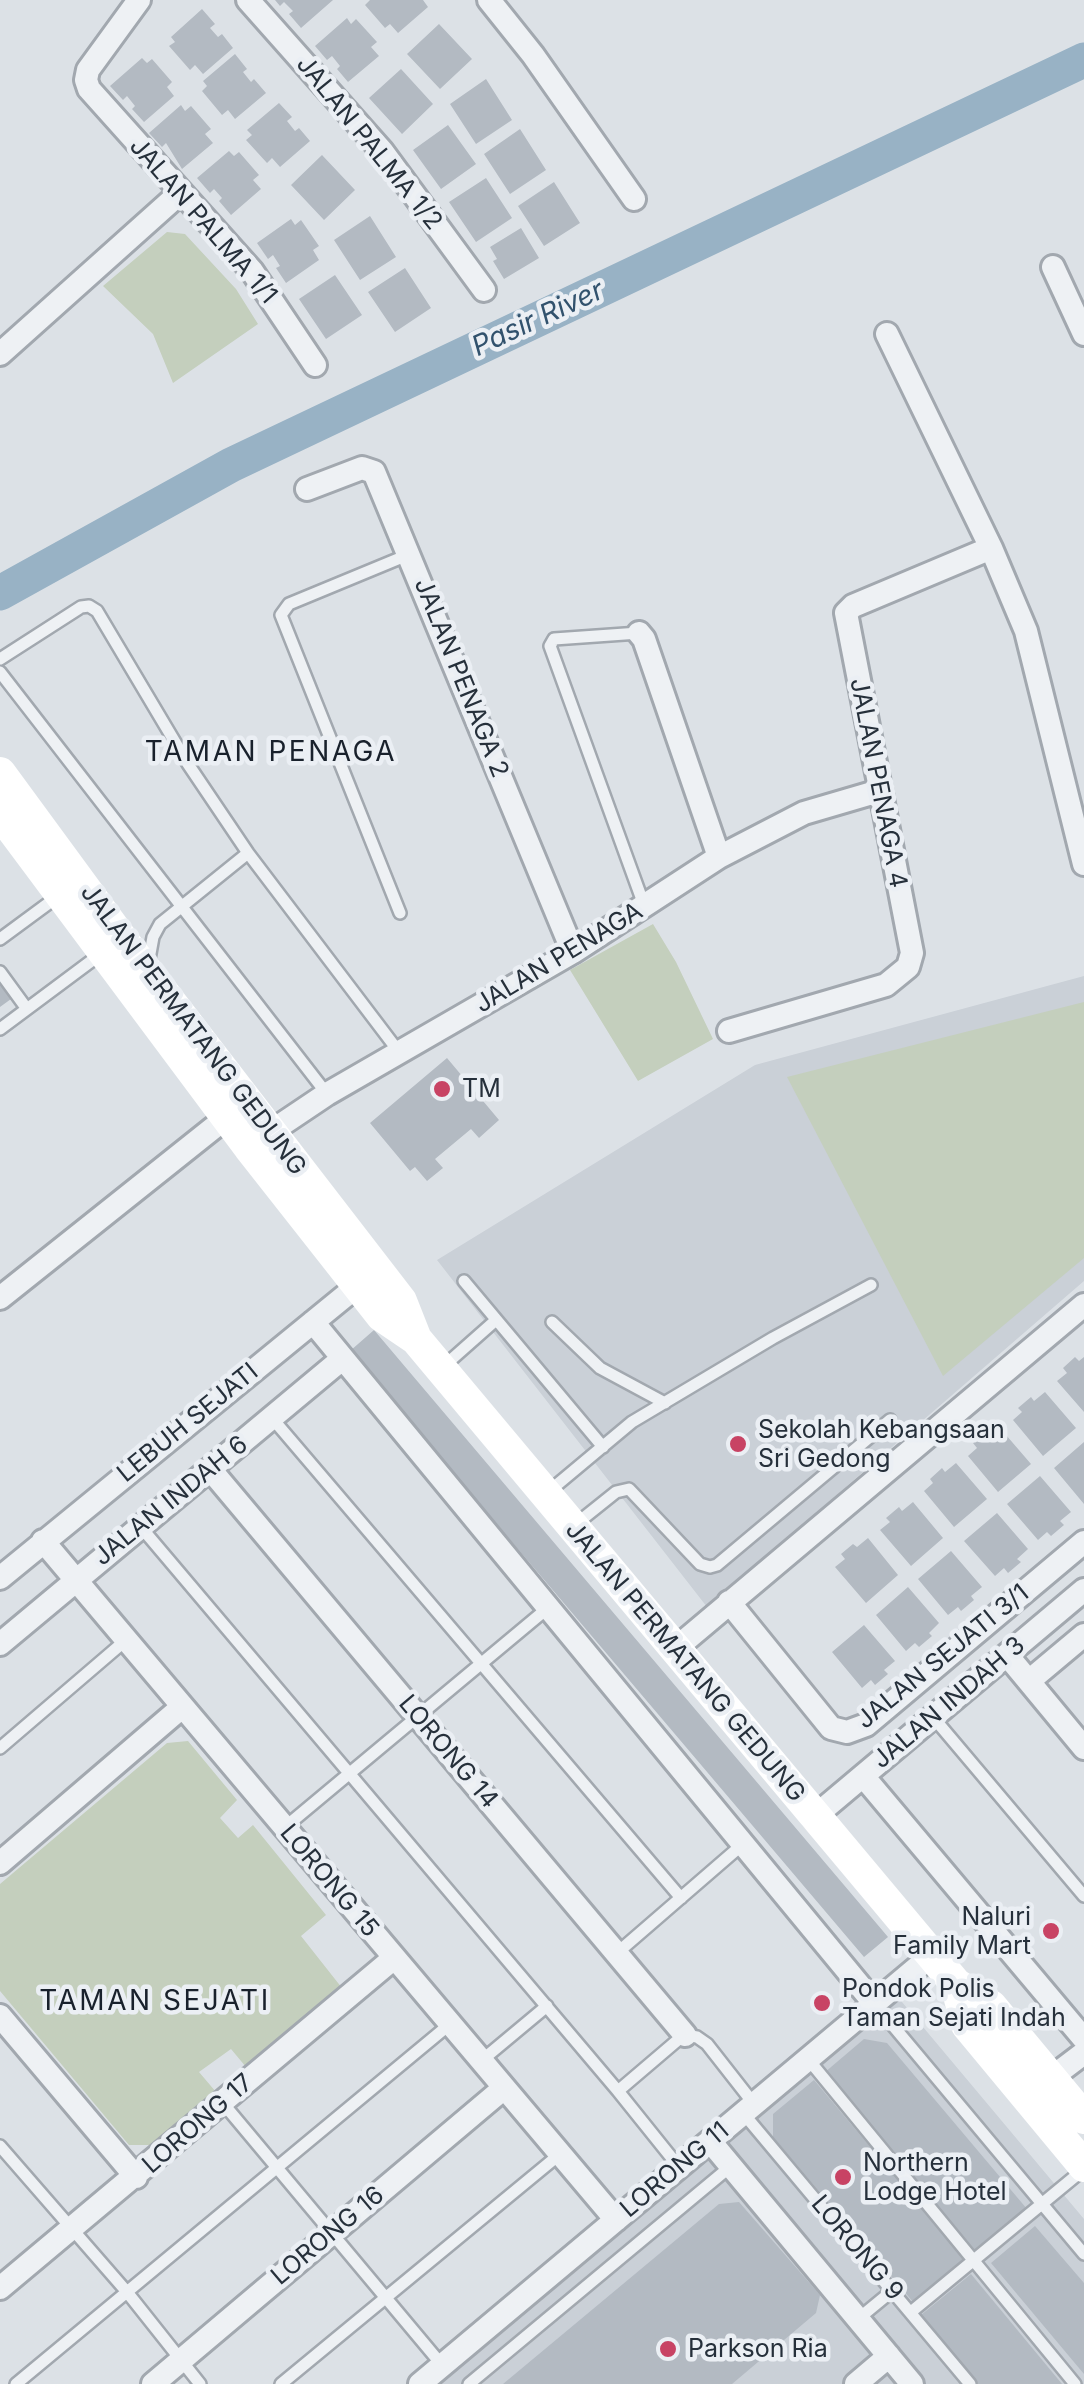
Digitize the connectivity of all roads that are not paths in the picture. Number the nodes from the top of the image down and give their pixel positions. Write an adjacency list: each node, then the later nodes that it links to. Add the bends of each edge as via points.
1 (139, 0): 4 (street, JALAN PALMA 1/1, via 86,80)
2 (248, 0): 7 (street, JALAN PALMA 1/2, via 407,181)
3 (489, 0): 5 (street)
4 (180, 193): 10 (street); 11 (street, JALAN PALMA 1/1, via 252,271)
5 (634, 199)
6 (1053, 267): 9 (street)
7 (484, 290)
8 (887, 334): 13 (street)
9 (1084, 334)
10 (0, 354)
11 (315, 365)
12 (307, 489): 14 (street, JALAN PENAGA 2, via 369,468)
13 (991, 548): 19 (street, JALAN PENAGA 4, via 846,613); 21 (street, via 1026,630)
14 (410, 554): 28 (lane, via 289,604 281,615); 31 (street, JALAN PENAGA 2)
15 (639, 633): 23 (street); 27 (lane, via 554,639 550,646)
16 (0, 659): 22 (lane, via 80,607 96,611)
17 (0, 672): 26 (lane)
18 (0, 773): 33 (main road, JALAN PERMATANG GEDUNG)
19 (879, 791): 23 (street, JALAN PENAGA, via 804,814); 36 (street, JALAN PENAGA 4, via 912,953 908,967 886,986)
20 (0, 813): 25 (main road, JALAN PERMATANG GEDUNG)
21 (1080, 828): 24 (street)
22 (248, 853): 26 (lane); 37 (lane)
23 (719, 856): 27 (street, JALAN PENAGA)
24 (1084, 864)
25 (59, 895): 29 (lane); 30 (main road, JALAN PERMATANG GEDUNG)
26 (180, 906): 33 (lane, via 152,937); 38 (lane)
27 (645, 907): 31 (street, JALAN PENAGA)
28 (400, 913)
29 (0, 939)
30 (102, 952): 34 (lane); 39 (main road, JALAN PERMATANG GEDUNG)
31 (573, 952): 37 (street, JALAN PENAGA)
32 (0, 972): 34 (lane)
33 (148, 972): 40 (main road, JALAN PERMATANG GEDUNG)
34 (27, 1008): 35 (lane)
35 (0, 1029)
36 (729, 1031)
37 (399, 1052): 38 (street, JALAN PENAGA)
38 (327, 1094): 40 (street, JALAN PENAGA)
39 (227, 1117): 40 (main road, JALAN PERMATANG GEDUNG); 44 (street)
40 (260, 1139): 41 (main road, JALAN PERMATANG GEDUNG)
41 (367, 1278): 47 (street, LEBUH SEJATI); 50 (main road, JALAN PERMATANG GEDUNG, via 401,1301 416,1339)
42 (464, 1281): 46 (lane)
43 (871, 1285): 51 (lane)
44 (0, 1298)
45 (1084, 1305): 64 (street)
46 (496, 1320): 50 (lane); 54 (lane)
47 (312, 1322): 49 (street); 59 (street, LEBUH SEJATI)
48 (552, 1322): 51 (lane, via 600,1368)
49 (342, 1359): 52 (street, JALAN INDAH 6); 65 (street)
50 (440, 1368): 56 (main road, JALAN PERMATANG GEDUNG)
51 (664, 1403): 54 (lane)
52 (272, 1418): 55 (street, JALAN INDAH 6); 71 (lane)
53 (890, 1420): 58 (lane, via 717,1565 700,1564 630,1490 616,1492)
54 (602, 1447): 56 (lane)
55 (210, 1469): 57 (street, JALAN INDAH 6); 74 (street, LORONG 14)
56 (545, 1495): 58 (main road, JALAN PERMATANG GEDUNG)
57 (140, 1526): 62 (street, JALAN INDAH 6); 78 (lane)
58 (572, 1527): 69 (main road, JALAN PERMATANG GEDUNG)
59 (43, 1541): 61 (street, LEBUH SEJATI); 62 (street, LORONG 15)
60 (1084, 1542): 64 (street, JALAN SEJATI 3/1, via 866,1725 847,1732 831,1728)
61 (0, 1578)
62 (76, 1578): 67 (street, LORONG 15); 68 (street, JALAN INDAH 6)
63 (1084, 1590): 70 (street, JALAN INDAH 3)
64 (729, 1602): 69 (street)
65 (548, 1608): 71 (lane); 82 (street)
66 (1084, 1634): 72 (street)
67 (126, 1640): 73 (street, LORONG 15); 77 (lane)
68 (0, 1644)
69 (674, 1648): 80 (main road, JALAN PERMATANG GEDUNG)
70 (1007, 1655): 72 (street); 75 (street, JALAN INDAH 3)
71 (482, 1663): 74 (lane); 85 (lane)
72 (1029, 1681): 76 (street)
73 (182, 1707): 81 (street, LORONG 15); 83 (street)
74 (418, 1716): 78 (lane); 86 (street, LORONG 14)
75 (933, 1717): 79 (street, JALAN INDAH 3); 84 (lane)
76 (1083, 1746)
77 (0, 1748)
78 (350, 1773): 81 (lane); 91 (lane)
79 (863, 1776): 80 (street, JALAN INDAH 3); 95 (street)
80 (814, 1817): 87 (main road, JALAN PERMATANG GEDUNG)
81 (284, 1828): 88 (street, LORONG 15)
82 (743, 1844): 85 (lane); 90 (street)
83 (0, 1863)
84 (1084, 1896)
85 (681, 1898): 86 (lane)
86 (616, 1954): 94 (street, LORONG 14)
87 (932, 1956): 89 (main road, JALAN PERMATANG GEDUNG); 90 (street, LORONG 11)
88 (394, 1958): 93 (street, LORONG 15); 102 (street, LORONG 17)
89 (956, 1984): 99 (main road, JALAN PERMATANG GEDUNG, via 991,2006); 111 (main road, JALAN PERMATANG GEDUNG, via 967,2025)
90 (874, 2004): 97 (street, LORONG 11); 113 (lane)
91 (547, 2006): 98 (lane); 101 (lane)
92 (0, 2016): 112 (street)
93 (450, 2024): 98 (street, LORONG 15); 109 (lane)
94 (685, 2035): 101 (lane); 103 (lane, LORONG 9, via 707,2044)
95 (1084, 2039)
96 (1084, 2053): 99 (street)
97 (808, 2059): 103 (street, LORONG 11); 118 (lane)
98 (482, 2061): 100 (street, LORONG 15)
99 (1051, 2078): 104 (main road, JALAN PERMATANG GEDUNG)
100 (504, 2088): 107 (street, LORONG 15); 116 (street, LORONG 16)
101 (618, 2091): 110 (lane)
102 (222, 2102): 109 (lane); 112 (street, LORONG 17)
103 (749, 2108): 105 (street, LORONG 11); 120 (lane, LORONG 9)
104 (1084, 2118)
105 (710, 2141): 108 (street, LORONG 9); 110 (street, LORONG 11)
106 (0, 2146): 115 (lane)
107 (560, 2154): 114 (street, LORONG 15); 122 (lane)
108 (731, 2166): 124 (street, LORONG 9); 133 (lane)
109 (276, 2167): 116 (lane); 121 (lane)
110 (678, 2167): 114 (street, LORONG 11)
111 (1084, 2168): 113 (lane)
112 (136, 2177): 115 (street, LORONG 17)
113 (1042, 2204): 117 (lane); 118 (lane)
114 (616, 2220): 127 (street, LORONG 11)
115 (72, 2228): 119 (street, LORONG 17); 121 (lane)
116 (331, 2233): 122 (lane); 126 (street, LORONG 16)
117 (1084, 2254)
118 (974, 2260): 123 (lane); 137 (lane)
119 (0, 2288)
120 (892, 2290): 123 (lane, LORONG 9); 124 (lane)
121 (126, 2292): 126 (lane); 128 (lane)
122 (387, 2298): 127 (lane); 131 (lane)
123 (910, 2312): 136 (lane, LORONG 9)
124 (858, 2319): 125 (street, LORONG 9)
125 (889, 2356): 134 (street); 135 (street, LORONG 9)
126 (181, 2360): 129 (street, LORONG 16); 130 (lane)
127 (442, 2365): 132 (street, LORONG 11)
128 (16, 2384)
129 (153, 2384)
130 (200, 2384)
131 (281, 2384)
132 (420, 2384)
133 (468, 2384)
134 (856, 2384)
135 (912, 2384)
136 (970, 2384)
137 (1075, 2384)

